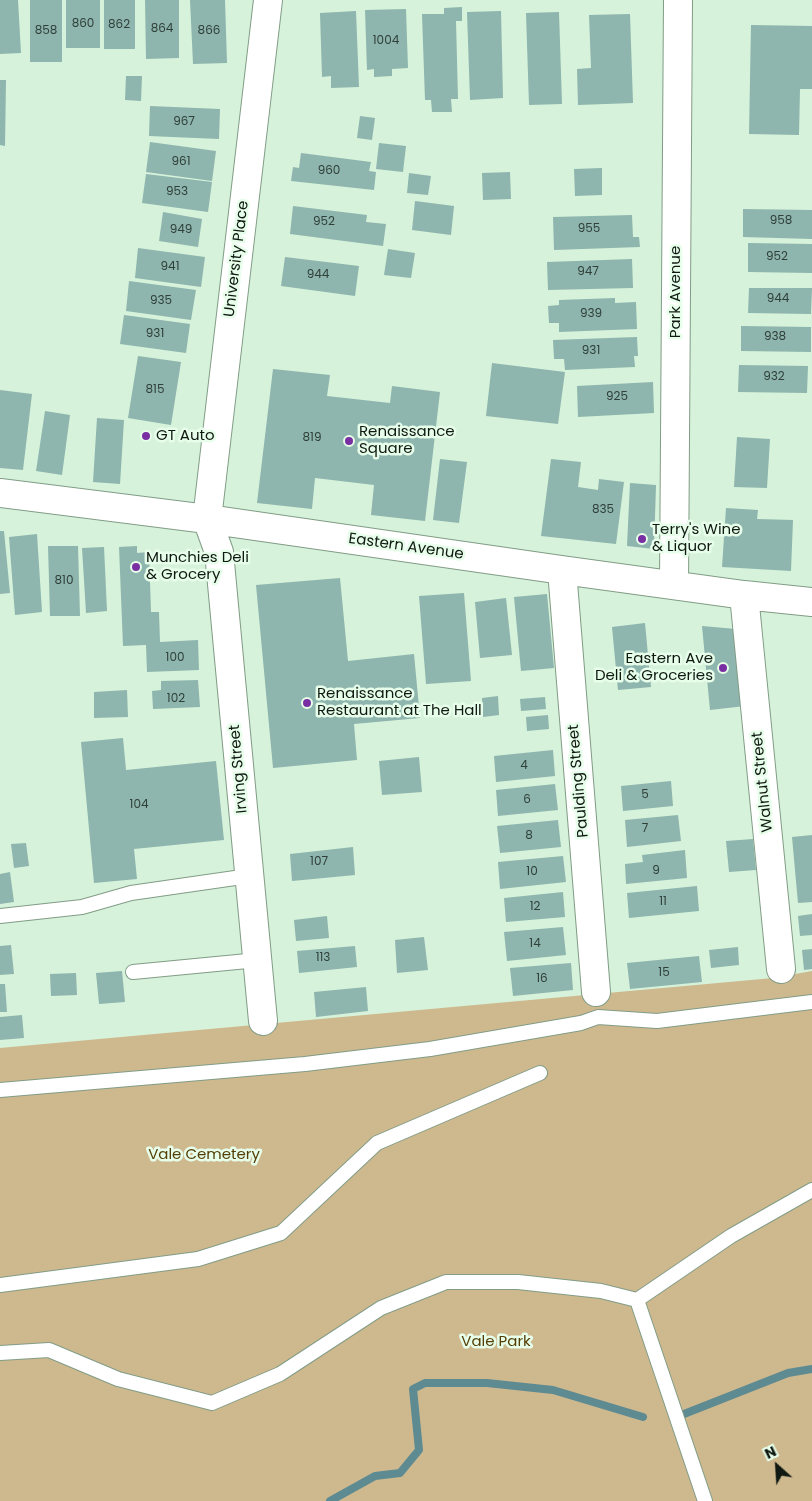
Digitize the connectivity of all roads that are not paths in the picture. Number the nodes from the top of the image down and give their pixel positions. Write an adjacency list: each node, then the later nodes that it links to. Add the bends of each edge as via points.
1 (268, 0): 4 (street, University Place)
2 (678, 0): 6 (street, Park Avenue)
3 (0, 493): 4 (street, Eastern Avenue)
4 (207, 519): 5 (street, Eastern Avenue); 9 (street, Irving Street, via 219,552)
5 (562, 570): 6 (street, Eastern Avenue); 14 (street, Paulding Street)
6 (674, 585): 7 (street, Eastern Avenue)
7 (744, 595): 8 (street, Eastern Avenue); 12 (street, Walnut Street)
8 (812, 602)
9 (249, 876): 10 (lane, via 131,893 82,907); 11 (street, Irving Street)
10 (0, 916)
11 (258, 960): 13 (lane); 16 (street, Irving Street)
12 (781, 969)
13 (133, 972)
14 (596, 992)
15 (812, 1002): 18 (lane, via 657,1021 598,1017 581,1023 430,1050 285,1066)
16 (263, 1021)
17 (540, 1073): 20 (lane, via 377,1143 281,1233 198,1259)
18 (0, 1090)
19 (812, 1190): 21 (lane, via 731,1236)
20 (0, 1285)
21 (637, 1300): 22 (lane, via 601,1291 518,1282 446,1282 381,1308 280,1374 212,1403 118,1379 49,1350); 23 (lane)
22 (0, 1353)
23 (705, 1501)

